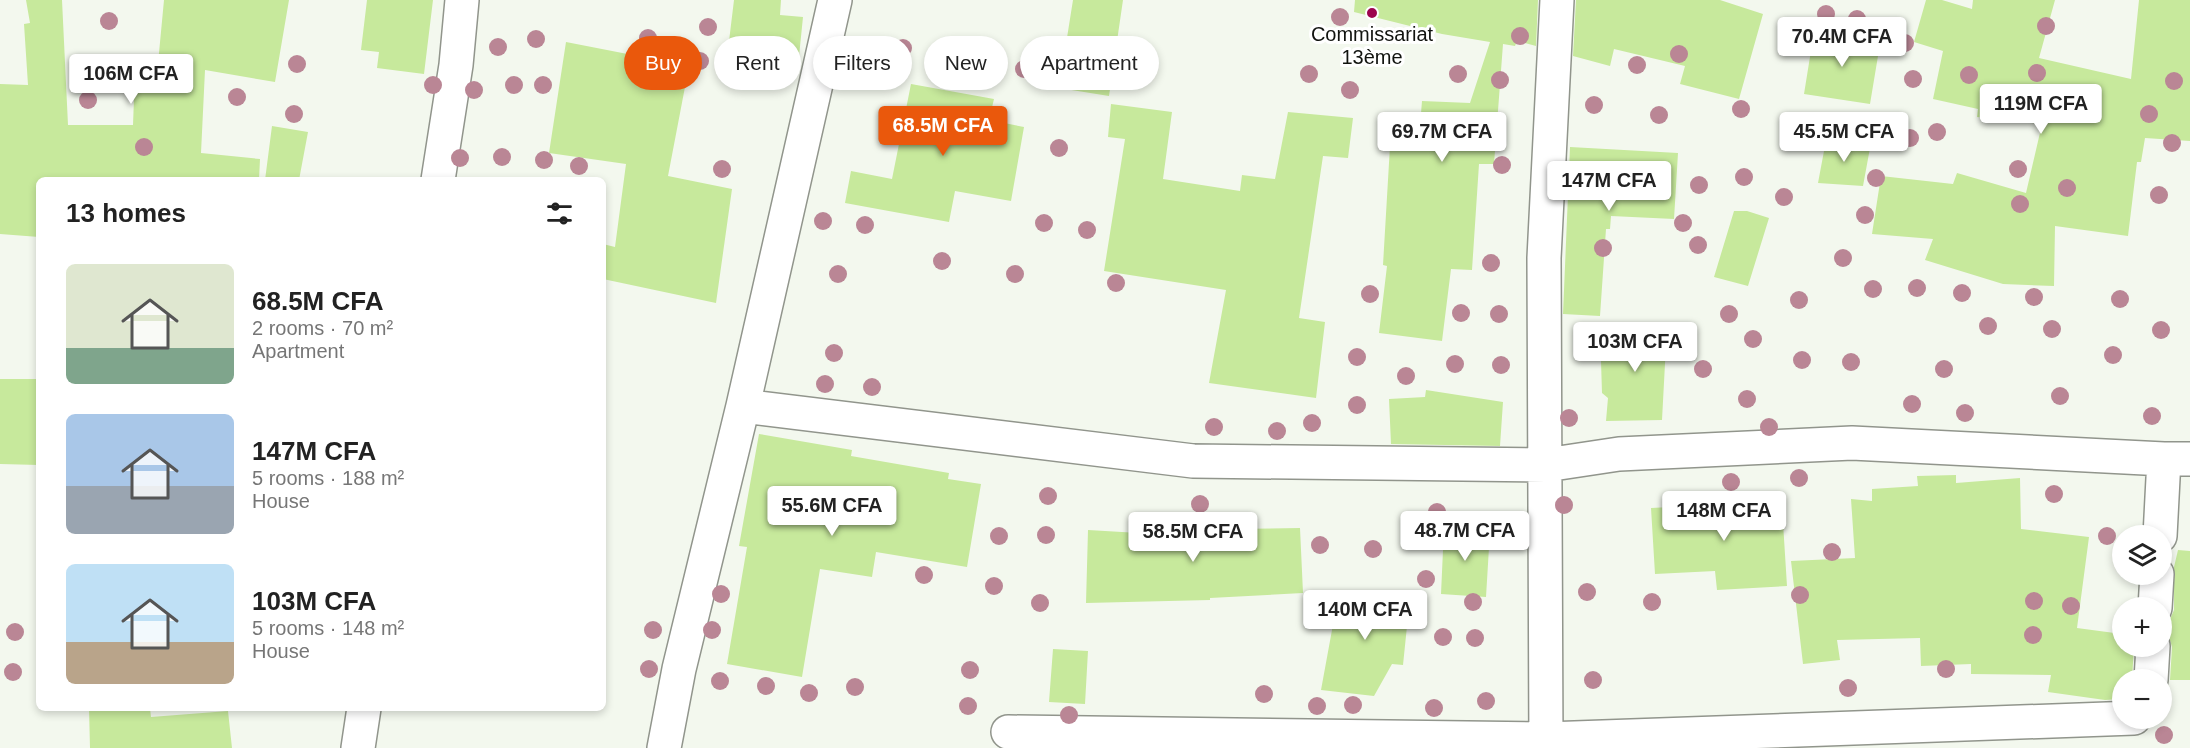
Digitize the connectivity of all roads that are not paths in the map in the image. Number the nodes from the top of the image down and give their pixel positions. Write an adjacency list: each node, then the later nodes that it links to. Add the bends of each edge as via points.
1 (462, 0): 4 (street)
2 (835, 0): 5 (street)
3 (1557, 0): 7 (street, via 1544,258)
4 (438, 177)
5 (743, 406): 7 (street, via 1193,461); 14 (street, via 679,669)
6 (2177, 459): 7 (street, via 1852,443 1619,454); 8 (street)
7 (1546, 465): 12 (street)
8 (2162, 525)
9 (364, 711): 13 (street)
10 (2112, 719): 12 (street)
11 (1008, 732): 12 (street)
12 (1546, 743)
13 (358, 748)
14 (664, 748)

